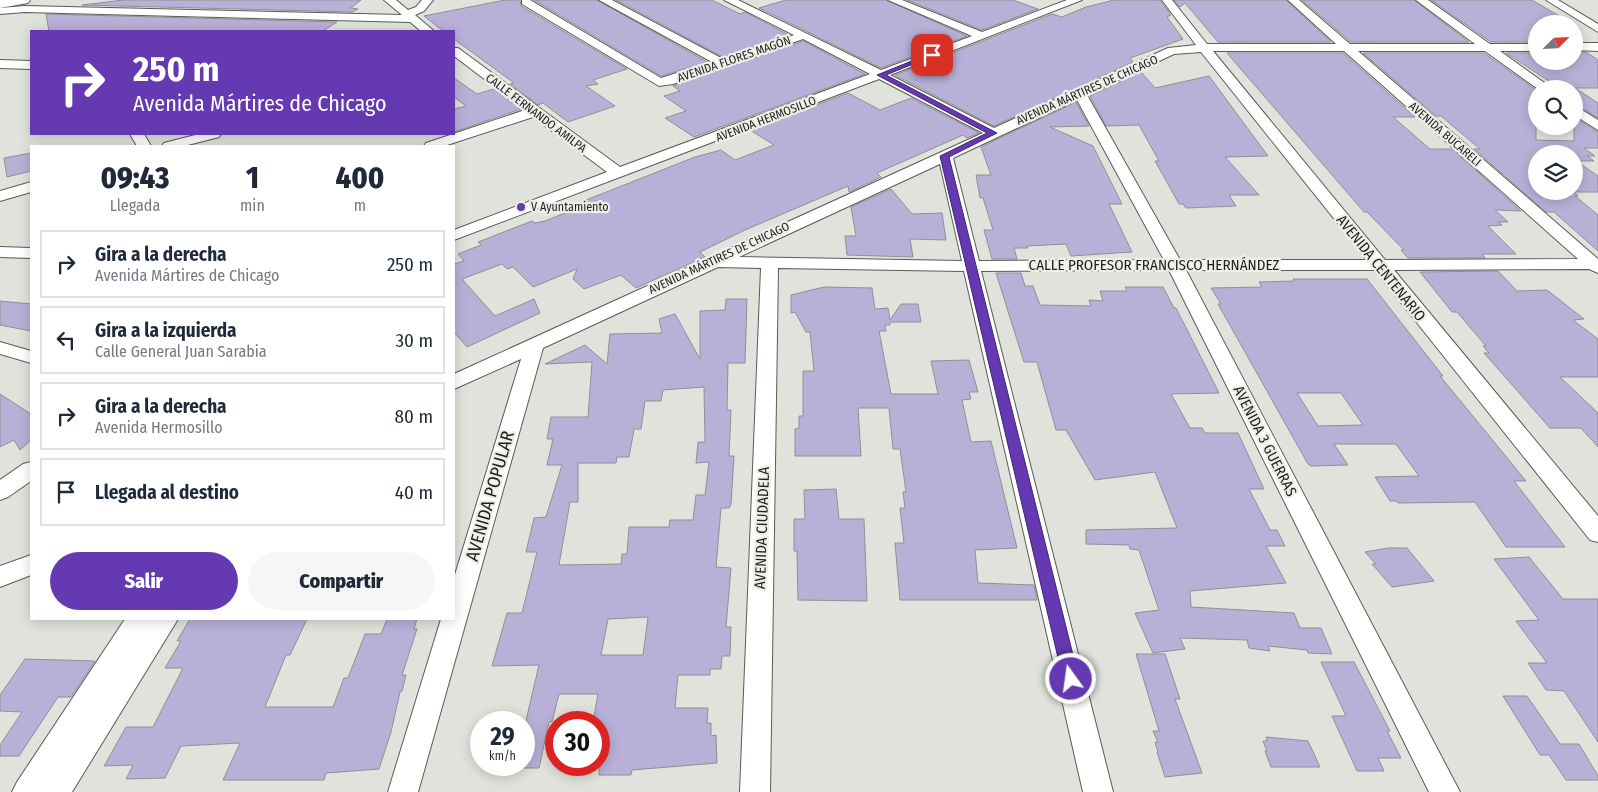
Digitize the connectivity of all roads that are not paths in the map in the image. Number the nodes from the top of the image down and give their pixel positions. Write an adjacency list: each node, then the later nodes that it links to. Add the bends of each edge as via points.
1 (23, 0): 13 (highway)
2 (389, 0): 15 (street)
3 (428, 0): 15 (street)
4 (604, 0): 28 (street)
5 (730, 0): 18 (street)
6 (893, 0): 19 (street)
7 (1168, 0): 22 (street, AVENIDA CENTENARIO)
8 (1293, 0): 23 (street, AVENIDA BUCARELI)
9 (1421, 0): 24 (street)
10 (1551, 0): 16 (street)
11 (1067, 1): 19 (street, AVENIDA HERMOSILLO)
12 (526, 2): 28 (street, AVENIDA FLORES MAGÓN, via 659,82)
13 (0, 4)
14 (0, 11): 15 (street)
15 (410, 17): 17 (street)
16 (1598, 29)
17 (427, 30)
18 (804, 35): 28 (street, AVENIDA FLORES MAGÓN); 32 (street)
19 (983, 36): 32 (street, AVENIDA HERMOSILLO)
20 (1583, 47): 21 (street)
21 (1598, 47)
22 (1204, 48): 23 (street, AVENIDA MÁRTIRES DE CHICAGO); 34 (street, AVENIDA MÁRTIRES DE CHICAGO, via 1172,51); 52 (street, AVENIDA CENTENARIO)
23 (1346, 48): 24 (street, AVENIDA MÁRTIRES DE CHICAGO); 53 (street, AVENIDA BUCARELI)
24 (1491, 48): 25 (street, AVENIDA MÁRTIRES DE CHICAGO); 33 (street)
25 (1528, 48)
26 (455, 52): 27 (street, CALLE FERNANDO AMILPA)
27 (467, 62): 31 (street); 35 (street, CALLE FERNANDO AMILPA)
28 (722, 63)
29 (0, 64): 30 (street)
30 (30, 65)
31 (455, 66)
32 (881, 75): 38 (street); 43 (street, AVENIDA HERMOSILLO)
33 (1535, 80)
34 (1080, 93): 38 (street, AVENIDA MÁRTIRES DE CHICAGO); 51 (street, AVENIDA 3 GUERRAS)
35 (534, 112): 41 (street); 43 (street, CALLE FERNANDO AMILPA)
36 (1583, 115): 37 (street)
37 (1598, 126)
38 (993, 133): 42 (street, AVENIDA MÁRTIRES DE CHICAGO)
39 (210, 135): 40 (street)
40 (174, 145)
41 (434, 145)
42 (944, 156): 49 (street, AVENIDA MÁRTIRES DE CHICAGO); 54 (street)
43 (619, 174): 46 (street, AVENIDA HERMOSILLO)
44 (30, 186): 45 (street)
45 (0, 196)
46 (455, 235)
47 (0, 252): 48 (street)
48 (30, 253)
49 (711, 262): 50 (street, CALLE PROFESOR FRANCISCO HERNÁNDEZ); 55 (street, AVENIDA MÁRTIRES DE CHICAGO)
50 (770, 263): 54 (street, CALLE PROFESOR FRANCISCO HERNÁNDEZ); 71 (street, AVENIDA CIUDADELA)
51 (1174, 264): 52 (street, CALLE PROFESOR FRANCISCO HERNÁNDEZ); 54 (street, CALLE PROFESOR FRANCISCO HERNÁNDEZ); 73 (street, AVENIDA 3 GUERRAS)
52 (1378, 264): 53 (street, CALLE PROFESOR FRANCISCO HERNÁNDEZ); 61 (street, AVENIDA CENTENARIO)
53 (1596, 265)
54 (970, 266): 72 (street)
55 (535, 344): 58 (street, AVENIDA MÁRTIRES DE CHICAGO); 64 (street, AVENIDA POPULAR)
56 (4, 353): 57 (street)
57 (30, 357)
58 (455, 382)
59 (30, 471): 60 (street)
60 (0, 490)
61 (1598, 533)
62 (30, 565): 63 (street)
63 (0, 577)
64 (455, 616)
65 (138, 620): 68 (street)
66 (164, 620): 69 (street)
67 (454, 620): 70 (street, AVENIDA POPULAR)
68 (27, 792)
69 (55, 792)
70 (403, 792)
71 (755, 792)
72 (1098, 792)
73 (1445, 792)

